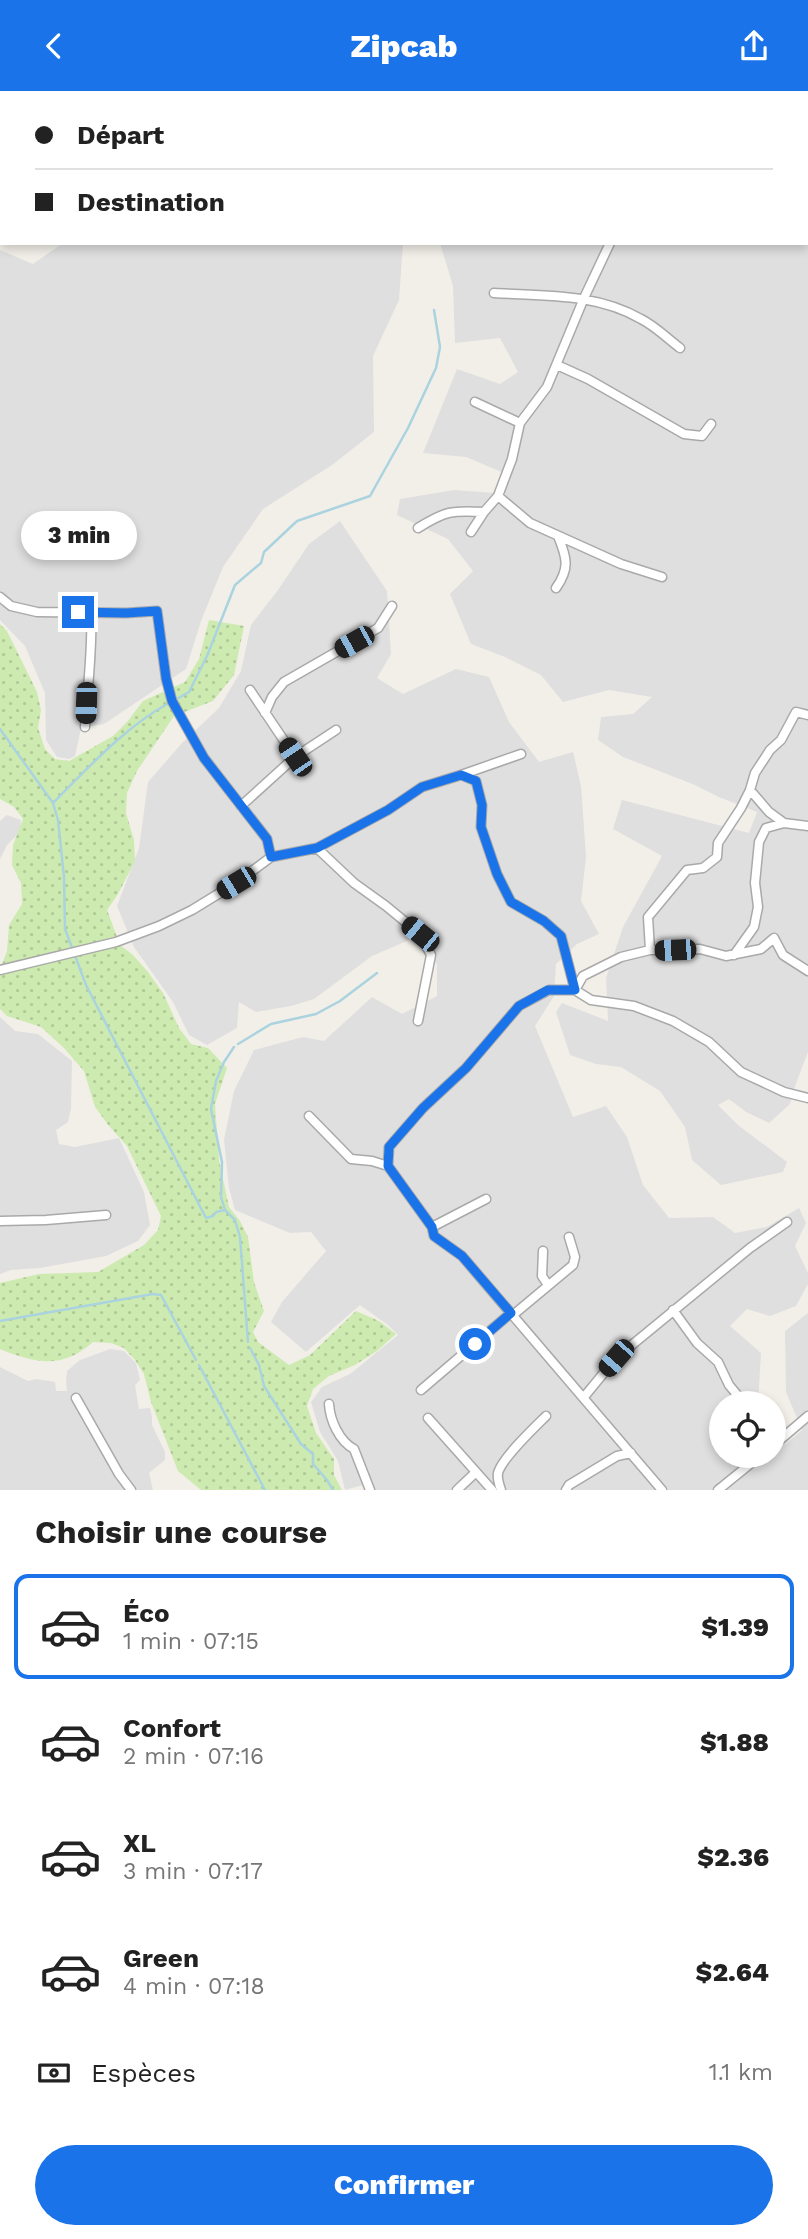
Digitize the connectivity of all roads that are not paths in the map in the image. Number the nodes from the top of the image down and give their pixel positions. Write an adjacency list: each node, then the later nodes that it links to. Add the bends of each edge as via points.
1 (609, 245): 3 (street)
2 (494, 293): 3 (street)
3 (584, 298): 4 (street, via 642,319); 5 (street)
4 (680, 348)
5 (557, 365): 7 (street); 8 (street, via 684,434 702,436)
6 (475, 402): 7 (street)
7 (520, 423): 9 (street)
8 (711, 424)
9 (498, 496): 10 (street); 13 (street, via 530,523)
10 (484, 512): 11 (street, via 455,510); 12 (street)
11 (418, 528)
12 (471, 532)
13 (558, 536): 14 (street); 15 (street, via 566,566)
14 (662, 577)
15 (556, 588)
16 (0, 597): 18 (street, via 11,606 37,612)
17 (392, 606): 20 (street, via 378,628 284,682)
18 (91, 612): 22 (street, via 93,642); 28 (street, via 157,611 172,701 204,758)
19 (250, 690): 20 (street)
20 (265, 713): 25 (street)
21 (808, 715): 27 (street, via 796,712 755,772)
22 (85, 727)
23 (336, 730): 25 (street)
24 (522, 754): 26 (street)
25 (295, 757): 28 (street)
26 (461, 775): 31 (street, via 422,787); 39 (street, via 476,781 481,827 511,902 561,936)
27 (750, 790): 29 (street); 34 (street, via 718,843 717,857 703,868 687,870 648,917)
28 (241, 806): 32 (street, via 267,839)
29 (785, 823): 30 (street); 35 (street, via 766,828 759,842 754,927)
30 (808, 826)
31 (317, 848): 32 (street); 40 (street, via 420,934 431,955)
32 (271, 857): 37 (street, via 236,883 159,926 116,942)
33 (761, 949): 35 (street); 36 (street); 36 (street, via 774,939)
34 (650, 950): 35 (street, via 700,949); 39 (street, via 621,957 583,976)
35 (734, 955)
36 (783, 955): 38 (street)
37 (0, 969)
38 (808, 971)
39 (575, 990): 41 (street, via 591,1000 634,1006 673,1021 709,1042 741,1072); 43 (street, via 548,990 519,1006 389,1147)
40 (418, 1021)
41 (808, 1098)
42 (309, 1116): 43 (street, via 351,1159)
43 (388, 1166): 48 (street)
44 (485, 1199): 48 (street)
45 (106, 1215): 46 (street)
46 (0, 1221)
47 (787, 1222): 52 (street)
48 (432, 1227): 53 (street, via 434,1236 462,1256)
49 (569, 1237): 51 (street, via 573,1265)
50 (543, 1251): 51 (street, via 542,1276)
51 (548, 1285): 53 (street)
52 (673, 1310): 55 (street, via 718,1362); 56 (street, via 616,1358)
53 (512, 1314): 54 (street); 56 (street)
54 (421, 1390)
55 (734, 1391)
56 (584, 1397): 63 (street)
57 (76, 1398): 66 (street)
58 (329, 1404): 67 (street, via 330,1417 347,1445 354,1448)
59 (546, 1416): 70 (street, via 500,1468)
60 (808, 1416): 62 (street)
61 (428, 1418): 65 (street)
62 (786, 1435)
63 (631, 1453): 71 (street, via 617,1456); 72 (street)
64 (745, 1468): 73 (street)
65 (475, 1473): 68 (street); 69 (street)
66 (131, 1490)
67 (370, 1490)
68 (457, 1490)
69 (492, 1490)
70 (501, 1490)
71 (566, 1490)
72 (662, 1490)
73 (718, 1490)

